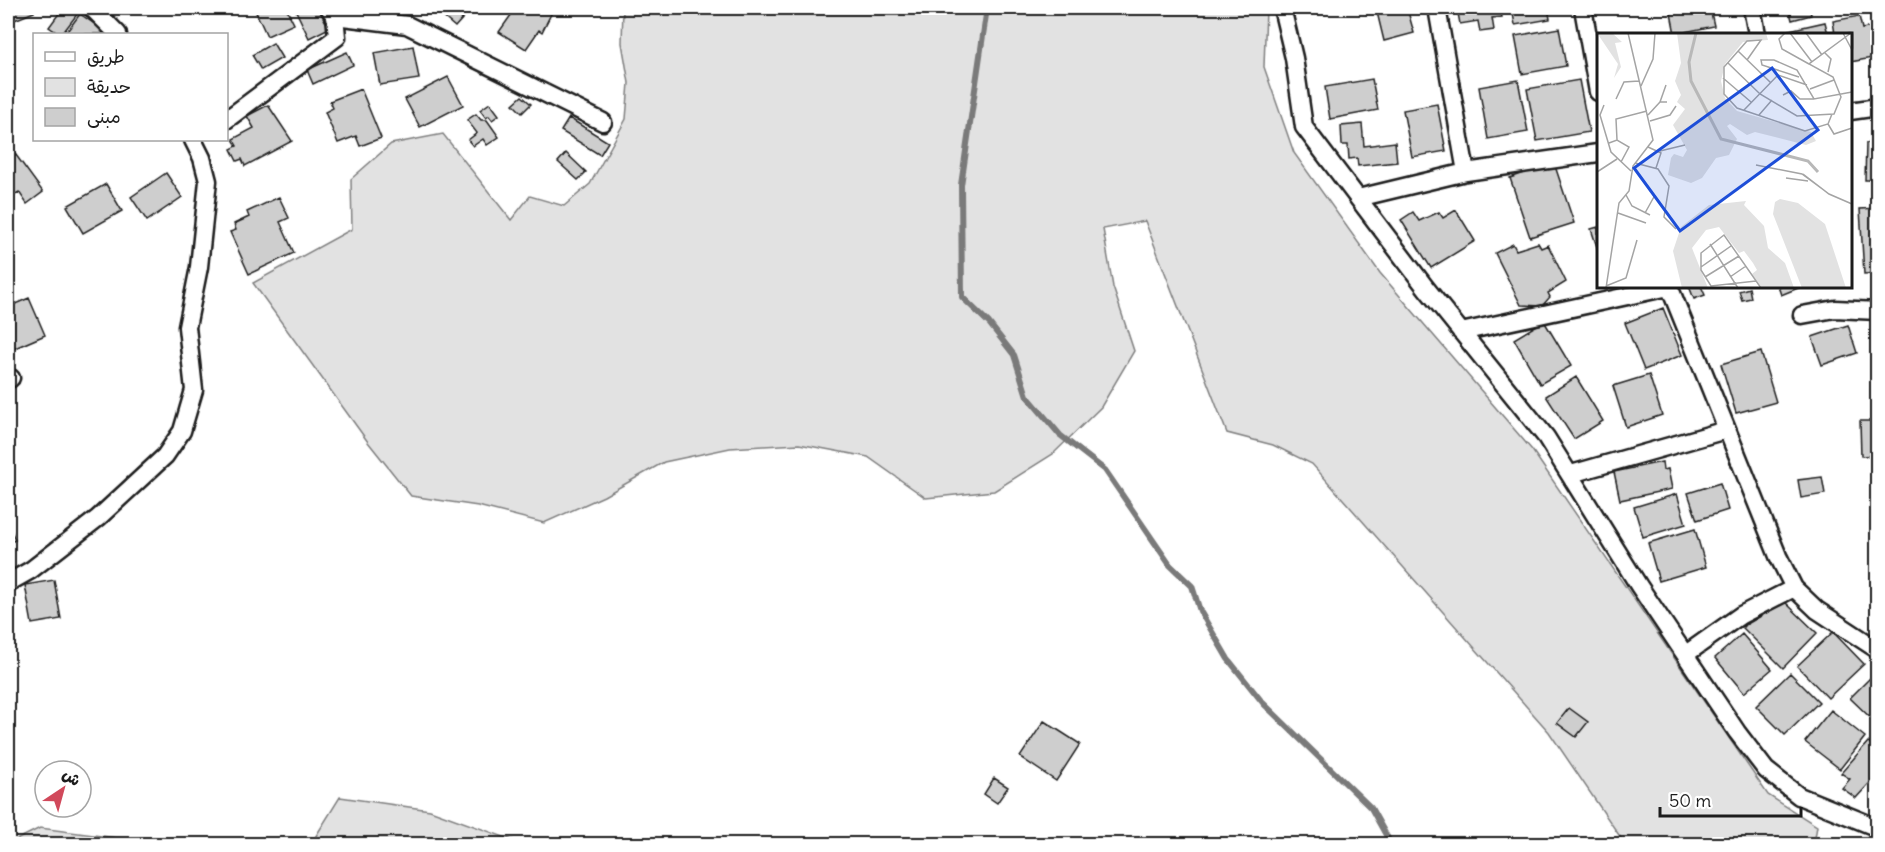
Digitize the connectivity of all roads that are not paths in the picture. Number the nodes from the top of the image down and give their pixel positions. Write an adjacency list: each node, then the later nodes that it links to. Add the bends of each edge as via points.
1 (92, 8): 7 (street)
2 (1282, 8): 17 (street, via 1304,127)
3 (1437, 8): 16 (street)
4 (1583, 8): 9 (street)
5 (1752, 8): 8 (street)
6 (332, 12): 12 (street, via 337,37); 13 (street, via 407,25)
7 (117, 33)
8 (1757, 33)
9 (1597, 82)
10 (1878, 107): 11 (street)
11 (1852, 111)
12 (228, 119)
13 (603, 122)
14 (196, 141): 25 (street, via 208,181 199,267 187,327 194,390 182,431 165,456 98,518)
15 (1597, 153): 16 (street)
16 (1466, 171): 17 (street)
17 (1358, 198): 22 (street)
18 (1664, 288): 22 (street)
19 (1669, 288): 23 (street)
20 (1878, 310): 21 (street, via 1835,309)
21 (1802, 315)
22 (1461, 332): 24 (street)
23 (1726, 430): 24 (street); 26 (street)
24 (1571, 474): 28 (street)
25 (8, 584)
26 (1794, 588): 27 (street, via 1817,610); 28 (street, via 1741,615)
27 (1878, 651)
28 (1686, 654): 29 (street, via 1767,770 1799,796)
29 (1878, 828)

